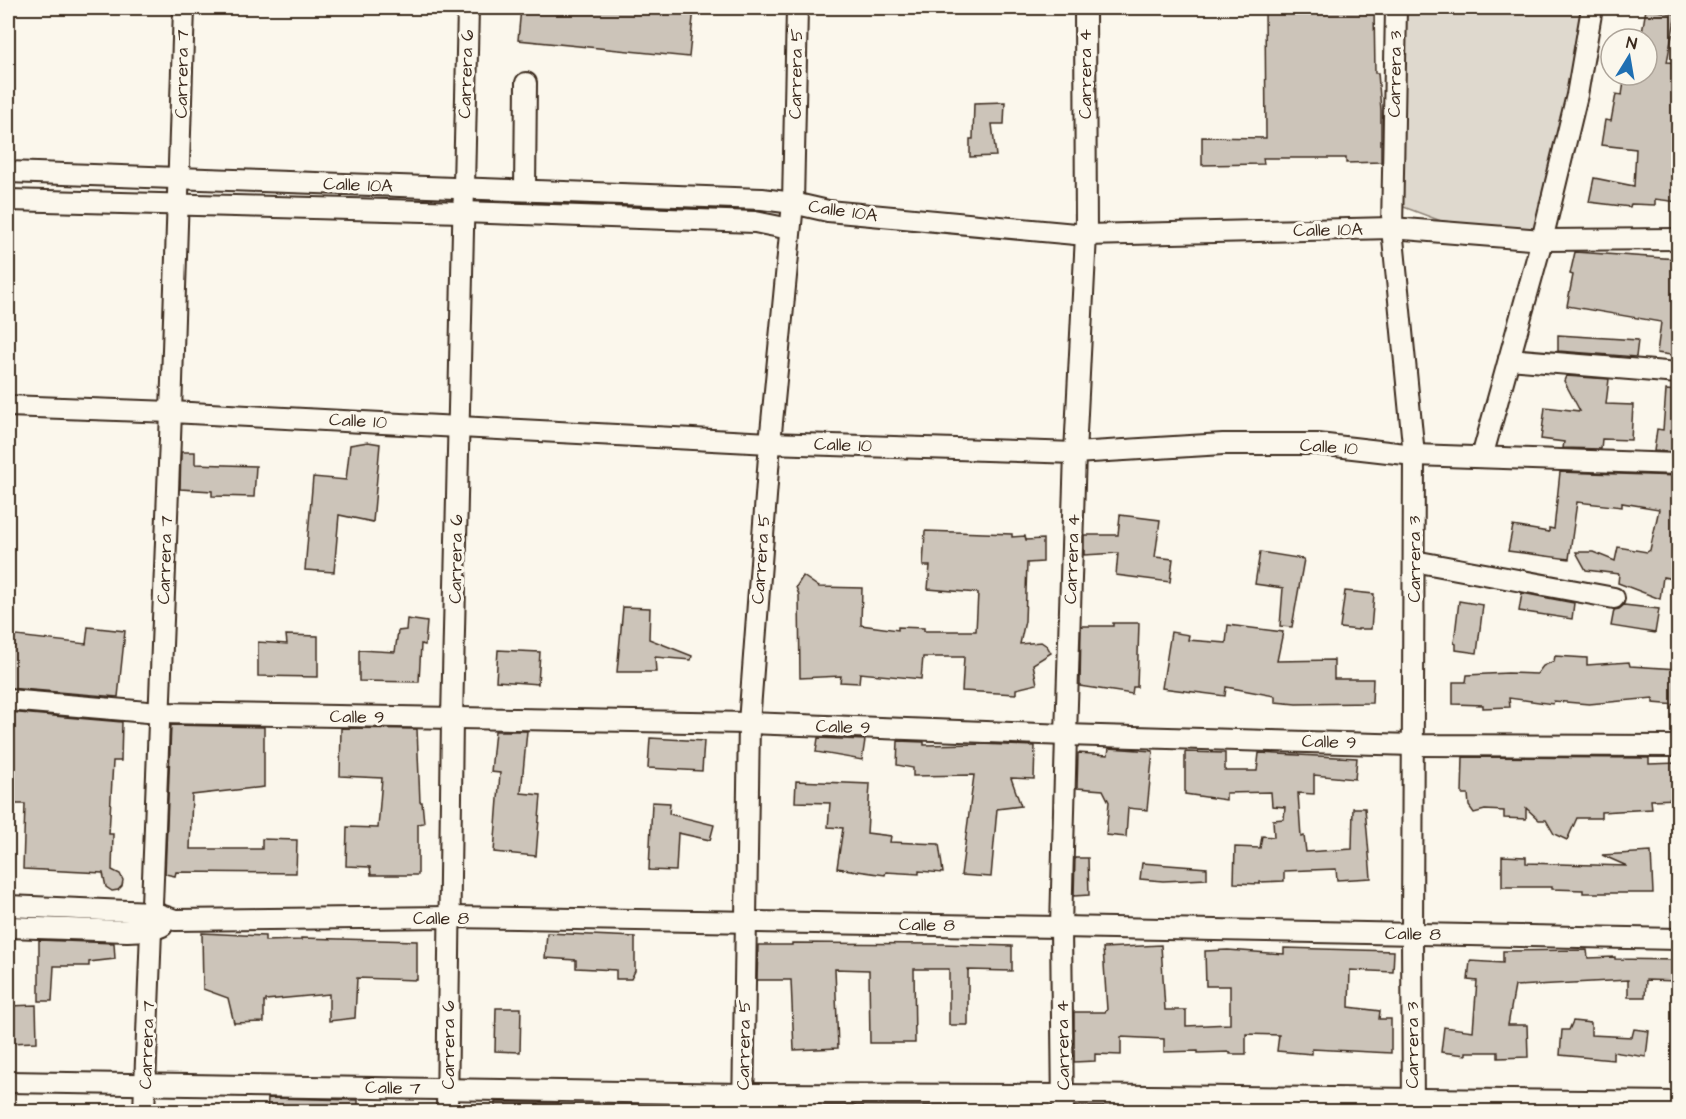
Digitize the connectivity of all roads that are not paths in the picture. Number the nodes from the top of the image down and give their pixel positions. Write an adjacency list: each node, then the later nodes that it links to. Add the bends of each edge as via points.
1 (184, 8): 9 (street, Carrera 7)
2 (468, 8): 10 (street, Carrera 6)
3 (797, 8): 13 (street, Carrera 5)
4 (1085, 8): 18 (street, Carrera 4)
5 (1396, 8): 16 (street, Carrera 3)
6 (1592, 8): 20 (street)
7 (526, 83): 11 (street)
8 (8, 172): 9 (street, Calle 10A)
9 (179, 180): 10 (street, Calle 10A); 14 (street, Carrera 7)
10 (462, 188): 11 (street, Calle 10A); 15 (street, Carrera 6)
11 (525, 190): 13 (street, Calle 10A)
12 (8, 200): 14 (street, Calle 10A)
13 (793, 203): 17 (street, Carrera 5); 18 (street, Calle 10A, via 828,211)
14 (178, 204): 15 (street, Calle 10A); 24 (street, Carrera 7)
15 (462, 212): 17 (street, Calle 10A, via 755,222); 25 (street, Carrera 6)
16 (1392, 228): 18 (street, Calle 10A); 20 (street, Calle 10A); 28 (street, Carrera 3)
17 (790, 229): 26 (street, Carrera 5)
18 (1086, 235): 27 (street, Carrera 4)
19 (1678, 239): 20 (street, Calle 10A)
20 (1542, 240): 21 (street)
21 (1509, 359): 22 (street); 29 (street)
22 (1678, 373)
23 (8, 406): 24 (street, Calle 10)
24 (171, 412): 25 (street, Calle 10); 34 (street, Carrera 7)
25 (459, 427): 26 (street, Calle 10); 35 (street, Carrera 6)
26 (770, 443): 27 (street, Calle 10); 36 (street, Carrera 5)
27 (1075, 453): 28 (street, Calle 10, via 1223,444 1318,444); 37 (street, Carrera 4)
28 (1414, 455): 29 (street, Calle 10); 31 (street, Carrera 3)
29 (1482, 457): 30 (street, Calle 10)
30 (1678, 464)
31 (1414, 561): 32 (street); 38 (street, Carrera 3)
32 (1614, 598)
33 (8, 700): 34 (street, Calle 9)
34 (159, 713): 35 (street, Calle 9); 42 (street, Carrera 7)
35 (452, 719): 36 (street, Calle 9); 41 (street, Carrera 6)
36 (749, 723): 37 (street, Calle 9); 43 (street, Carrera 5)
37 (1066, 735): 38 (street, Calle 9); 45 (street, Carrera 4)
38 (1413, 745): 39 (street, Calle 9); 46 (street, Carrera 3)
39 (1678, 746)
40 (8, 906): 42 (street, Calle 8)
41 (449, 917): 42 (street, Calle 8); 43 (street, Calle 8); 50 (street, Carrera 6)
42 (152, 921): 44 (street, Calle 8); 49 (street, Carrera 7)
43 (746, 922): 45 (street, Calle 8); 52 (street, Carrera 5)
44 (8, 927)
45 (1061, 927): 46 (street, Calle 8); 53 (street, Carrera 4)
46 (1412, 934): 47 (street, Calle 8); 54 (street, Carrera 3)
47 (1678, 939)
48 (8, 1082): 49 (street, Calle 7)
49 (145, 1083): 50 (street, Calle 7); 55 (street, Carrera 7)
50 (447, 1089): 52 (street, Calle 7); 56 (street, Carrera 6)
51 (1678, 1102): 54 (street, Calle 7)
52 (743, 1103): 53 (street, Calle 7)
53 (1064, 1103): 54 (street, Calle 7)
54 (1413, 1105)
55 (144, 1112)
56 (447, 1112)

